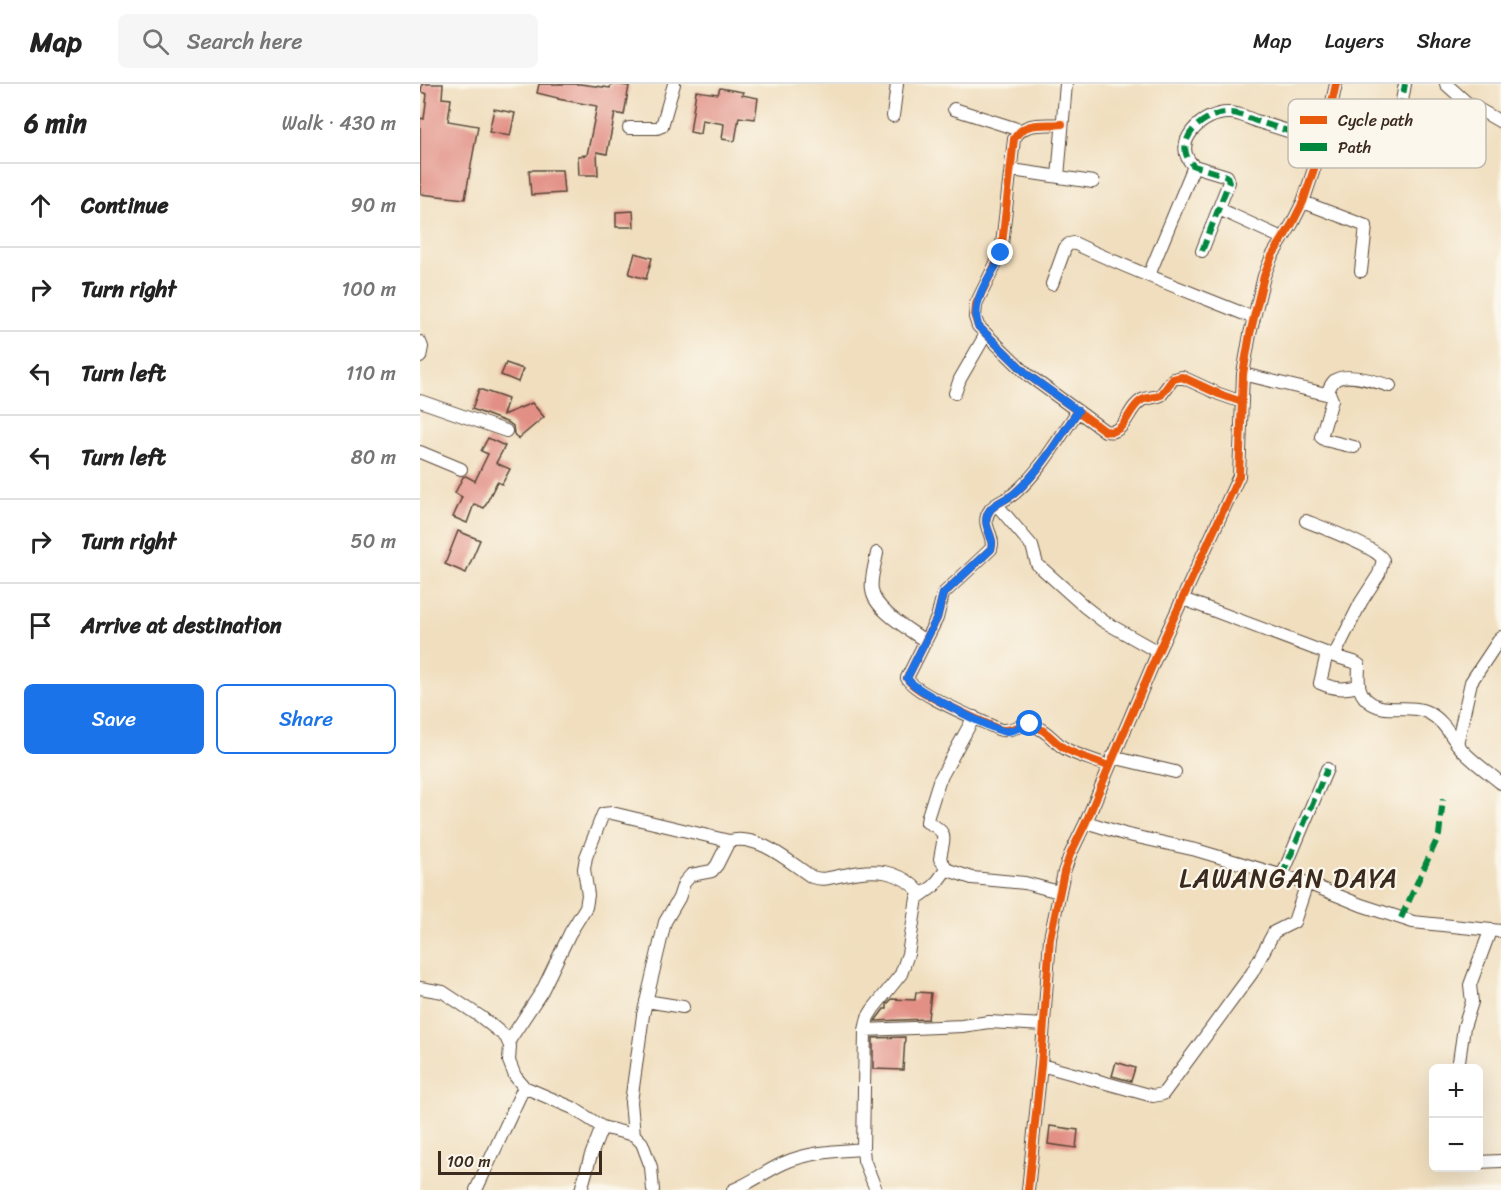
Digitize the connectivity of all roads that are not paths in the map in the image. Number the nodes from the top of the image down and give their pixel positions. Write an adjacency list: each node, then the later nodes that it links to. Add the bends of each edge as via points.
1 (674, 84): 16 (street, via 662,126)
2 (897, 84): 12 (street)
3 (1066, 84): 14 (street)
4 (1336, 84): 7 (street)
5 (1405, 84): 8 (street)
6 (1446, 84): 9 (street)
7 (1333, 99)
8 (1402, 99)
9 (1464, 99)
10 (954, 109): 17 (street)
11 (1486, 114): 13 (street)
12 (893, 116)
13 (1501, 122)
14 (1062, 124): 17 (street, via 1029,125); 21 (street)
15 (1288, 127): 18 (street, via 1236,113 1220,113 1205,119 1193,127 1185,150)
16 (629, 128)
17 (1020, 130): 20 (street, via 1014,139)
18 (1194, 166): 24 (street, via 1227,176 1229,182); 28 (street)
19 (1314, 168): 23 (street)
20 (1012, 170): 21 (street); 31 (street, via 999,261 976,304 975,317)
21 (1058, 177): 22 (street)
22 (1093, 182)
23 (1303, 202): 25 (street); 27 (street, via 1366,226)
24 (1219, 209): 25 (street); 26 (street)
25 (1282, 238): 30 (street, via 1264,276)
26 (1202, 251)
27 (1361, 271)
28 (1149, 275): 29 (street, via 1074,243 1065,248); 30 (street)
29 (1052, 284)
30 (1254, 318): 34 (street)
31 (986, 334): 36 (street); 40 (street, via 1028,375)
32 (420, 342): 33 (street)
33 (420, 357)
34 (1243, 374): 37 (street); 39 (street)
35 (1390, 386): 37 (street, via 1342,377 1332,382)
36 (955, 393)
37 (1327, 393): 42 (street, via 1332,400 1321,437)
38 (420, 401): 41 (street)
39 (1242, 402): 40 (street, via 1178,377 1161,396 1141,400 1112,433); 48 (street, via 1239,476)
40 (1078, 411): 45 (street, via 1038,468 1016,492)
41 (506, 431)
42 (1354, 447)
43 (420, 452): 44 (street)
44 (461, 469)
45 (997, 505): 50 (street, via 990,509 985,523 991,549 943,594); 51 (street, via 1032,546 1037,564 1103,621)
46 (1306, 521): 52 (street, via 1354,541 1381,555 1383,560 1379,574)
47 (877, 553): 50 (street, via 873,599)
48 (1184, 599): 51 (street); 52 (street)
49 (1501, 637): 55 (street, via 1471,682)
50 (925, 641): 54 (street, via 908,674 909,683)
51 (1158, 652): 56 (street)
52 (1330, 654): 53 (street, via 1359,665); 53 (street, via 1320,683 1346,690)
53 (1358, 686): 55 (street, via 1366,699 1383,708 1416,708 1431,714 1445,725)
54 (974, 717): 56 (street, via 1004,731 1030,724 1065,748); 62 (street, via 939,782 928,816 927,822 944,835 940,860)
55 (1457, 744): 59 (street)
56 (1110, 761): 58 (street); 60 (street)
57 (1327, 769): 63 (street)
58 (1175, 772)
59 (1501, 783)
60 (1086, 822): 63 (street); 65 (street, via 1070,855)
61 (729, 841): 66 (street, via 762,845 812,877 886,872 909,880); 69 (street, via 712,871 691,875 684,883 665,922); 73 (street, via 603,814 586,856 586,907 542,991)
62 (948, 870): 65 (street, via 972,878 1025,883); 66 (street)
63 (1282, 876): 64 (street)
64 (1307, 884): 67 (street, via 1413,922); 75 (street, via 1294,922 1274,932 1252,973 1163,1094 1153,1096)
65 (1059, 892): 71 (street, via 1050,938)
66 (921, 894): 72 (street, via 915,902 908,954 901,974 873,1009)
67 (1495, 931): 74 (street, via 1470,986 1472,1002)
68 (420, 988): 73 (street, via 444,992)
69 (646, 1001): 70 (street); 78 (street, via 632,1089)
70 (683, 1007)
71 (1044, 1025): 72 (street, via 989,1022); 75 (street)
72 (865, 1030): 79 (street)
73 (509, 1041): 76 (street, via 509,1061 514,1076)
74 (1459, 1064)
75 (1041, 1065): 87 (street)
76 (524, 1087): 77 (street, via 573,1107); 82 (street)
77 (602, 1127): 78 (street); 83 (street)
78 (634, 1135): 84 (street, via 642,1143 651,1167)
79 (863, 1149): 85 (street, via 784,1163); 86 (street)
80 (1501, 1161): 81 (street)
81 (1483, 1162)
82 (476, 1190)
83 (581, 1190)
84 (653, 1190)
85 (733, 1190)
86 (876, 1190)
87 (1028, 1190)

